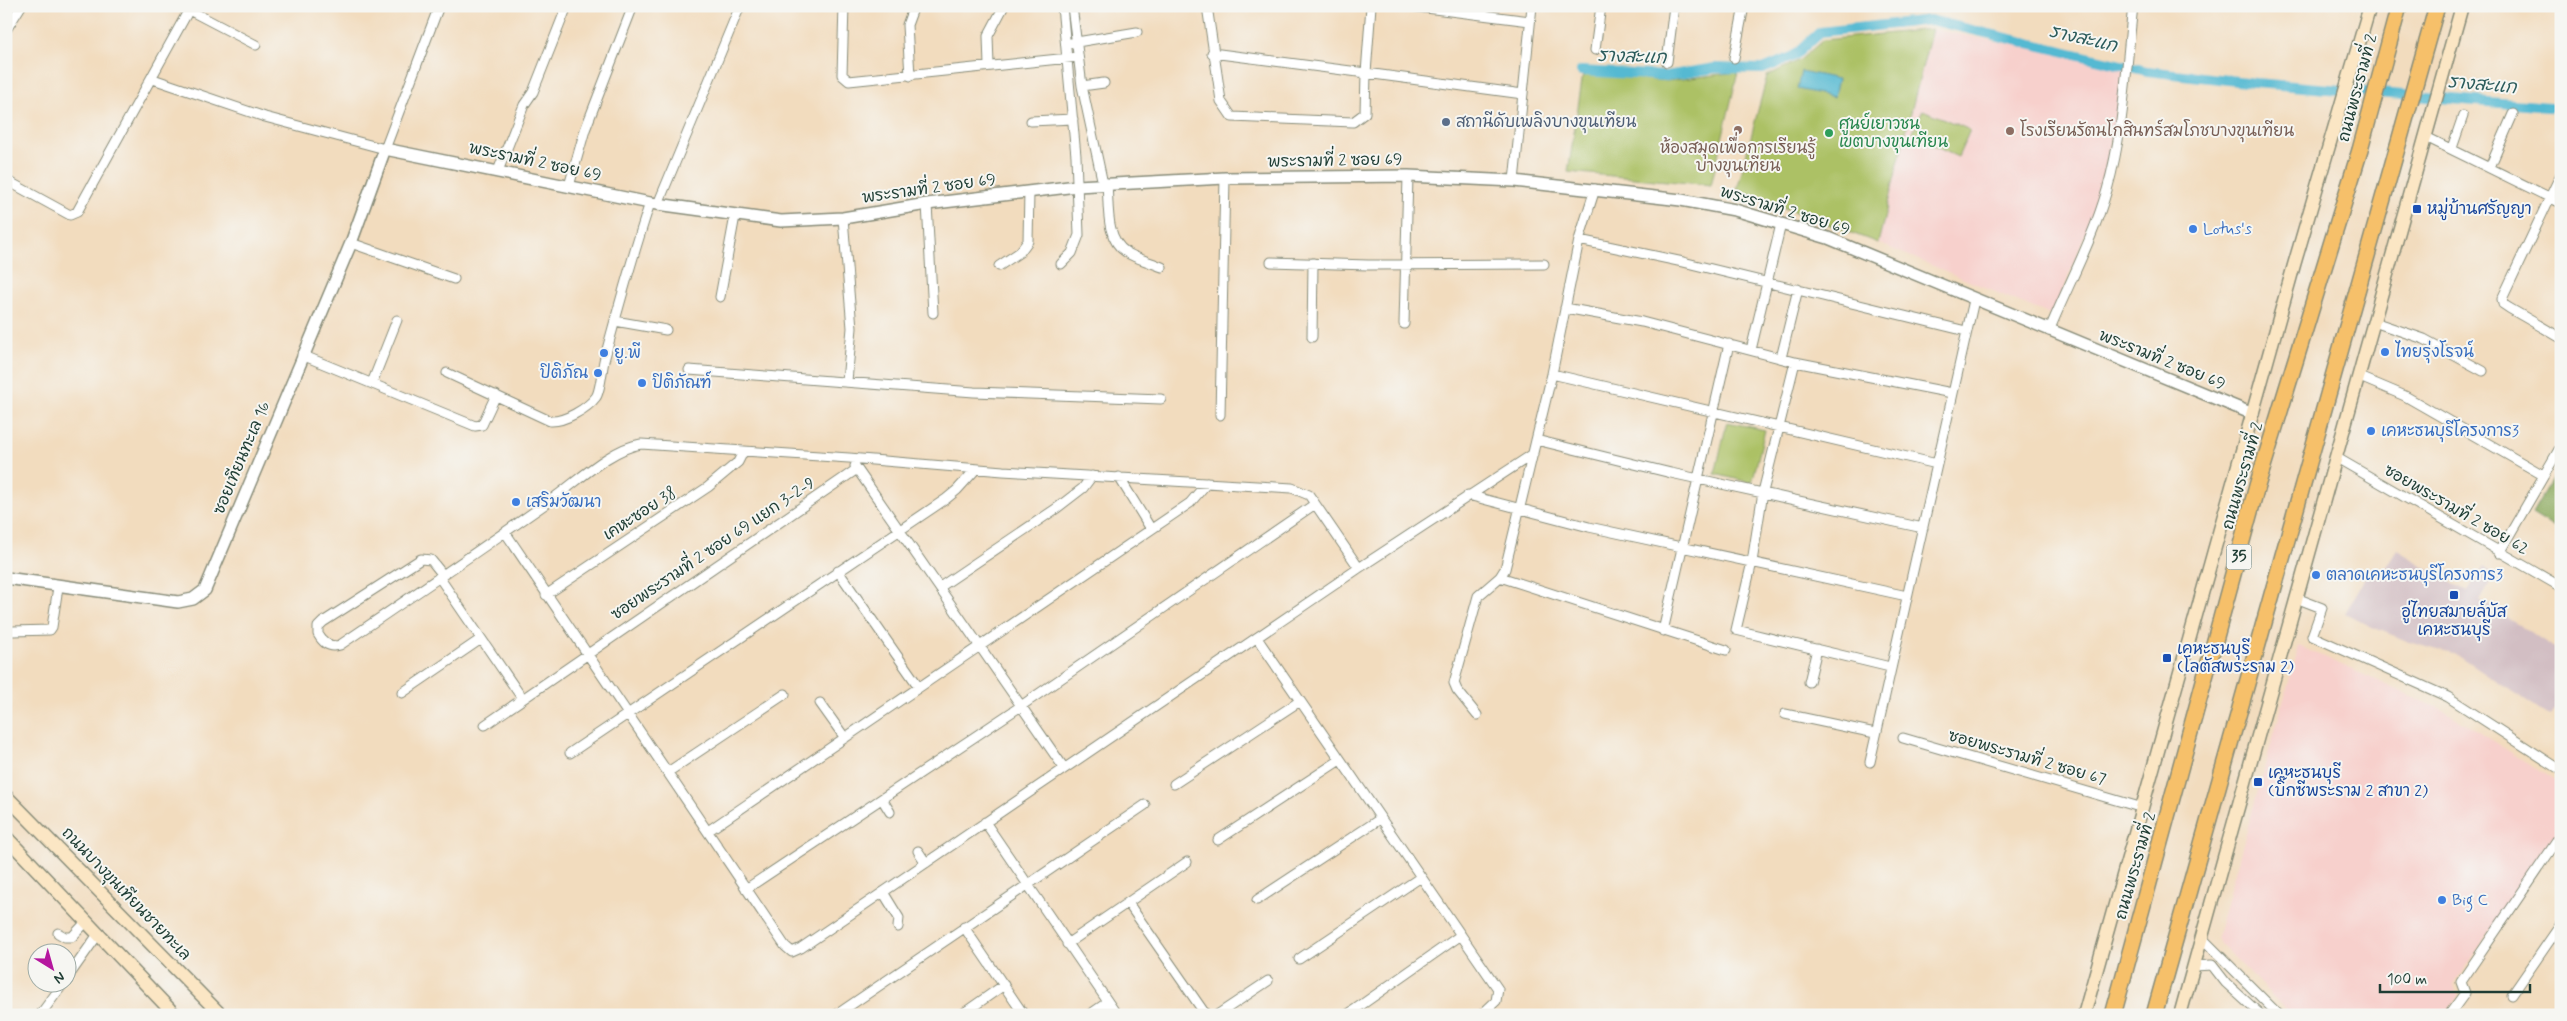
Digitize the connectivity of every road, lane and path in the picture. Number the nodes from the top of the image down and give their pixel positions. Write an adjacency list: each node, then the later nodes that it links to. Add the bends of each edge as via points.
1 (21, 6): 26 (street)
2 (439, 6): 51 (street)
3 (567, 6): 53 (street)
4 (632, 6): 60 (street, via 585,130)
5 (740, 6): 66 (street)
6 (844, 6): 40 (street, via 842,75 845,80)
7 (914, 6): 40 (street, via 907,25)
8 (1004, 6): 37 (street, via 988,36)
9 (1062, 6): 28 (street)
10 (1072, 6): 29 (street)
11 (1207, 6): 32 (street)
12 (1370, 6): 39 (street)
13 (1410, 6): 25 (street)
14 (1532, 6): 25 (street)
15 (1601, 6): 31 (street)
16 (1674, 6): 36 (street)
17 (1744, 6): 35 (street)
18 (2133, 6): 93 (street, via 2107,190)
19 (2370, 6): 112 (main road, ถนนพระรามที่ 2 / 35)
20 (2389, 6): 38 (highway)
21 (2399, 6): 38 (highway, ถนนพระรามที่ 2 / 35)
22 (2437, 6): 233 (highway)
23 (2462, 6): 49 (main road)
24 (190, 8): 30 (street); 41 (street)
25 (1530, 21): 44 (street)
26 (6, 30)
27 (1137, 32): 29 (street)
28 (1066, 43): 29 (street); 34 (street)
29 (1076, 43): 33 (street)
30 (256, 45)
31 (1595, 50)
32 (1212, 53): 39 (street); 39 (street, via 1221,101 1232,117 1242,119 1353,122 1364,113)
33 (1078, 57): 34 (street); 43 (street)
34 (1068, 58): 37 (street); 47 (street)
35 (1734, 58)
36 (1667, 62)
37 (989, 66): 40 (street)
38 (2380, 72): 232 (highway, ถนนพระรามที่ 2 / 35, via 2360,150 2257,486)
39 (1366, 73): 44 (street)
40 (910, 76)
41 (153, 79): 51 (street, via 265,117); 57 (street, via 74,216)
42 (1104, 83): 43 (street)
43 (1082, 86): 59 (street)
44 (1523, 94): 58 (street)
45 (2513, 114): 52 (street)
46 (2463, 116): 50 (street)
47 (1073, 119): 48 (street); 61 (street)
48 (1031, 121)
49 (2426, 137): 50 (street); 89 (main road)
50 (2452, 148): 52 (street)
51 (385, 149): 53 (street, พระรามที่ 2 ซอย 69); 72 (street, ซอยเทียนทะเล 16)
52 (2490, 166): 64 (street)
53 (498, 172): 60 (street, พระรามที่ 2 ซอย 69)
54 (2561, 174): 64 (street)
55 (1408, 176): 56 (street, พระรามที่ 2 ซอย 69); 58 (street, พระรามที่ 2 ซอย 69); 77 (street)
56 (1225, 178): 59 (street, พระรามที่ 2 ซอย 69); 113 (street)
57 (6, 180)
58 (1514, 181): 62 (street, พระรามที่ 2 ซอย 69)
59 (1105, 184): 61 (street, พระรามที่ 2 ซอย 69); 79 (street, via 1111,230 1116,242 1127,253)
60 (569, 186): 66 (street, พระรามที่ 2 ซอย 69)
61 (1077, 186): 63 (street, พระรามที่ 2 ซอย 69); 74 (street, via 1079,236 1072,253)
62 (1595, 189): 70 (street, พระรามที่ 2 ซอย 69, via 1717,206); 71 (street)
63 (1029, 192): 67 (street, พระรามที่ 2 ซอย 69); 78 (street, via 1028,241 1020,252)
64 (2550, 197): 65 (street); 95 (street, via 2502,301)
65 (2561, 202)
66 (654, 203): 68 (street, พระรามที่ 2 ซอย 69); 88 (street, via 626,276)
67 (926, 204): 69 (street, พระรามที่ 2 ซอย 69); 86 (street)
68 (735, 216): 69 (street, พระรามที่ 2 ซอย 69, via 781,220); 83 (street)
69 (843, 218): 106 (street, via 852,328)
70 (1780, 224): 81 (street); 84 (street, พระรามที่ 2 ซอย 69, via 1828,238)
71 (1579, 240): 81 (street); 85 (street)
72 (351, 243): 80 (street); 98 (street, ซอยเทียนทะเล 16)
73 (1271, 262): 75 (street)
74 (1061, 264)
75 (1313, 264): 77 (street); 94 (street)
76 (1544, 264): 77 (street)
77 (1405, 265): 90 (street)
78 (999, 266)
79 (1162, 267)
80 (454, 279)
81 (1767, 281): 82 (street); 97 (street)
82 (1798, 289): 92 (street); 99 (street)
83 (720, 297)
84 (1974, 300): 92 (street); 93 (street, พระรามที่ 2 ซอย 69)
85 (1565, 308): 96 (street, via 1642,322); 104 (street)
86 (933, 313)
87 (397, 320): 107 (street)
88 (615, 321): 91 (street); 109 (street, via 598,395 588,405 557,422)
89 (2374, 322): 102 (street, via 2424,340); 105 (main road)
90 (1404, 324)
91 (666, 330)
92 (1966, 331): 108 (street)
93 (2049, 331): 112 (street, พระรามที่ 2 ซอย 69)
94 (1312, 337)
95 (2561, 338)
96 (1729, 344): 97 (street); 111 (street)
97 (1751, 350): 99 (street)
98 (302, 355): 107 (street); 146 (street, ซอยเทียนทะเล 16, via 271,436 200,595 178,602)
99 (1781, 358): 100 (street)
100 (1795, 362): 108 (street); 114 (street)
101 (689, 370): 106 (street)
102 (2482, 371)
103 (447, 372): 109 (street)
104 (1552, 374): 111 (street); 115 (street)
105 (2360, 377): 120 (main road); 124 (street, via 2406,396)
106 (847, 381): 110 (street, via 974,392)
107 (372, 383): 109 (street, via 475,426 482,425)
108 (1952, 393): 121 (street)
109 (496, 395)
110 (1161, 399)
111 (1714, 413): 114 (street); 127 (street)
112 (2252, 414): 185 (main road, ถนนพระรามที่ 2 / 35)
113 (1220, 415)
114 (1779, 428): 121 (street); 129 (street)
115 (1536, 440): 118 (street); 127 (street)
116 (2561, 446): 124 (street)
117 (742, 452): 119 (street); 136 (street, via 656,444 630,446); 148 (street, เคหะซอย 38, via 738,462 708,487)
118 (1533, 454): 130 (street); 132 (street)
119 (849, 458): 122 (street); 123 (street)
120 (2337, 458): 138 (street, ซอยพระรามที่ 2 ซอย 62); 150 (main road)
121 (1937, 464): 133 (street)
122 (857, 469): 134 (street); 158 (street, ซอยพระรามที่ 2 ซอย 69 แยก 3-2-9)
123 (976, 469): 125 (street); 134 (street, via 958,490)
124 (2543, 475): 138 (street)
125 (1092, 476): 126 (street); 147 (street, via 1064,503)
126 (1119, 478): 128 (street); 135 (street)
127 (1699, 479): 129 (street); 137 (street)
128 (1207, 483): 131 (street, via 1292,488 1304,491); 135 (street, via 1190,503)
129 (1763, 492): 133 (street); 139 (street)
130 (1468, 495): 132 (street); 140 (street)
131 (1315, 504): 140 (street); 167 (street)
132 (1520, 510): 137 (street); 143 (street, via 1505,569)
133 (1923, 528): 149 (street)
134 (900, 529): 141 (street); 147 (street)
135 (1151, 529): 155 (street)
136 (504, 532): 142 (street); 148 (street)
137 (1681, 548): 139 (street); 151 (street)
138 (2499, 552): 145 (street, ซอยพระรามที่ 2 ซอย 62)
139 (1752, 562): 149 (street); 156 (street, via 1736,630)
140 (1359, 568): 153 (street)
141 (838, 570): 161 (street); 168 (street)
142 (441, 576): 142 (street, via 432,560 421,559 323,622 318,634 328,645 340,645); 154 (street)
143 (1500, 577): 151 (street); 170 (street, via 1478,596 1454,683)
144 (6, 578): 146 (street, ซอยเทียนทะเล 16)
145 (2561, 586)
146 (58, 587): 152 (street, via 52,628)
147 (940, 587): 155 (street)
148 (546, 595): 158 (street)
149 (1907, 596): 159 (street)
150 (2296, 598): 179 (street, via 2322,608 2312,636 2448,697); 209 (main road)
151 (1663, 630): 157 (street)
152 (14, 631)
153 (1258, 638): 165 (street); 178 (street)
154 (481, 639): 162 (street); 164 (street)
155 (980, 647): 161 (street); 167 (street)
156 (1817, 649): 159 (street); 160 (street)
157 (1726, 650)
158 (586, 653): 164 (street, ซอยพระรามที่ 2 ซอย 69 แยก 3-2-9); 168 (street)
159 (1890, 667): 172 (street)
160 (1809, 682)
161 (919, 687): 173 (street)
162 (402, 693)
163 (785, 694): 180 (street)
164 (522, 698): 171 (street, ซอยพระรามที่ 2 ซอย 69 แยก 3-2-9)
165 (1300, 701): 176 (street); 181 (street)
166 (820, 702): 173 (street)
167 (1021, 706): 178 (street); 183 (street)
168 (628, 714): 175 (street); 180 (street)
169 (1785, 714): 172 (street)
170 (1477, 715)
171 (485, 725)
172 (1875, 733): 177 (street)
173 (844, 738): 189 (street)
174 (1903, 738): 185 (street, ซอยพระรามที่ 2 ซอย 67)
175 (570, 753)
176 (1340, 760): 187 (street); 192 (street)
177 (1870, 762)
178 (1064, 768): 188 (street)
179 (2561, 770)
180 (668, 772): 189 (street)
181 (1174, 784)
182 (6, 796): 221 (main road, ถนนบางขุนเทียนชายทะเล)
183 (882, 799): 186 (street); 198 (street)
184 (1145, 805): 197 (street)
185 (2143, 808): 231 (main road, ถนนพระรามที่ 2 / 35)
186 (890, 812)
187 (1380, 819): 196 (street); 200 (street)
188 (986, 822): 195 (street); 197 (street)
189 (708, 831): 198 (street)
190 (2561, 836): 237 (street, via 2461,982 2465,993)
191 (6, 837): 202 (main road)
192 (1218, 840)
193 (918, 851): 195 (street)
194 (1187, 862): 201 (street)
195 (926, 863): 199 (street)
196 (1422, 877): 208 (street); 211 (street)
197 (1027, 883): 204 (street); 210 (street)
198 (746, 889): 199 (street, via 792,952)
199 (883, 892): 205 (street, via 899,918)
200 (1257, 900)
201 (1128, 903): 210 (street); 227 (street)
202 (87, 921): 206 (street, via 72,937); 207 (main road)
203 (2561, 924): 217 (street)
204 (964, 926): 215 (street); 222 (street)
205 (898, 927)
206 (58, 933)
207 (98, 933): 212 (street); 220 (main road)
208 (1461, 935): 229 (street); 230 (street, via 1498,989 1496,1001)
209 (2202, 938): 213 (main road); 236 (street)
210 (1067, 944): 218 (street)
211 (1299, 959)
212 (78, 962)
213 (2194, 966): 234 (main road); 235 (street, via 2212,965)
214 (1268, 981): 228 (street)
215 (1004, 986): 223 (street); 224 (street)
216 (56, 994): 219 (street)
217 (2512, 995)
218 (1108, 1002): 225 (street); 226 (street)
219 (40, 1015)
220 (176, 1015)
221 (222, 1015)
222 (836, 1015)
223 (961, 1015)
224 (1024, 1015)
225 (1089, 1015)
226 (1117, 1015)
227 (1206, 1015)
228 (1217, 1015)
229 (1347, 1015)
230 (1481, 1015)
231 (2084, 1015)
232 (2113, 1015)
233 (2154, 1015)
234 (2180, 1015)
235 (2261, 1015)
236 (2278, 1015)
237 (2449, 1015)

